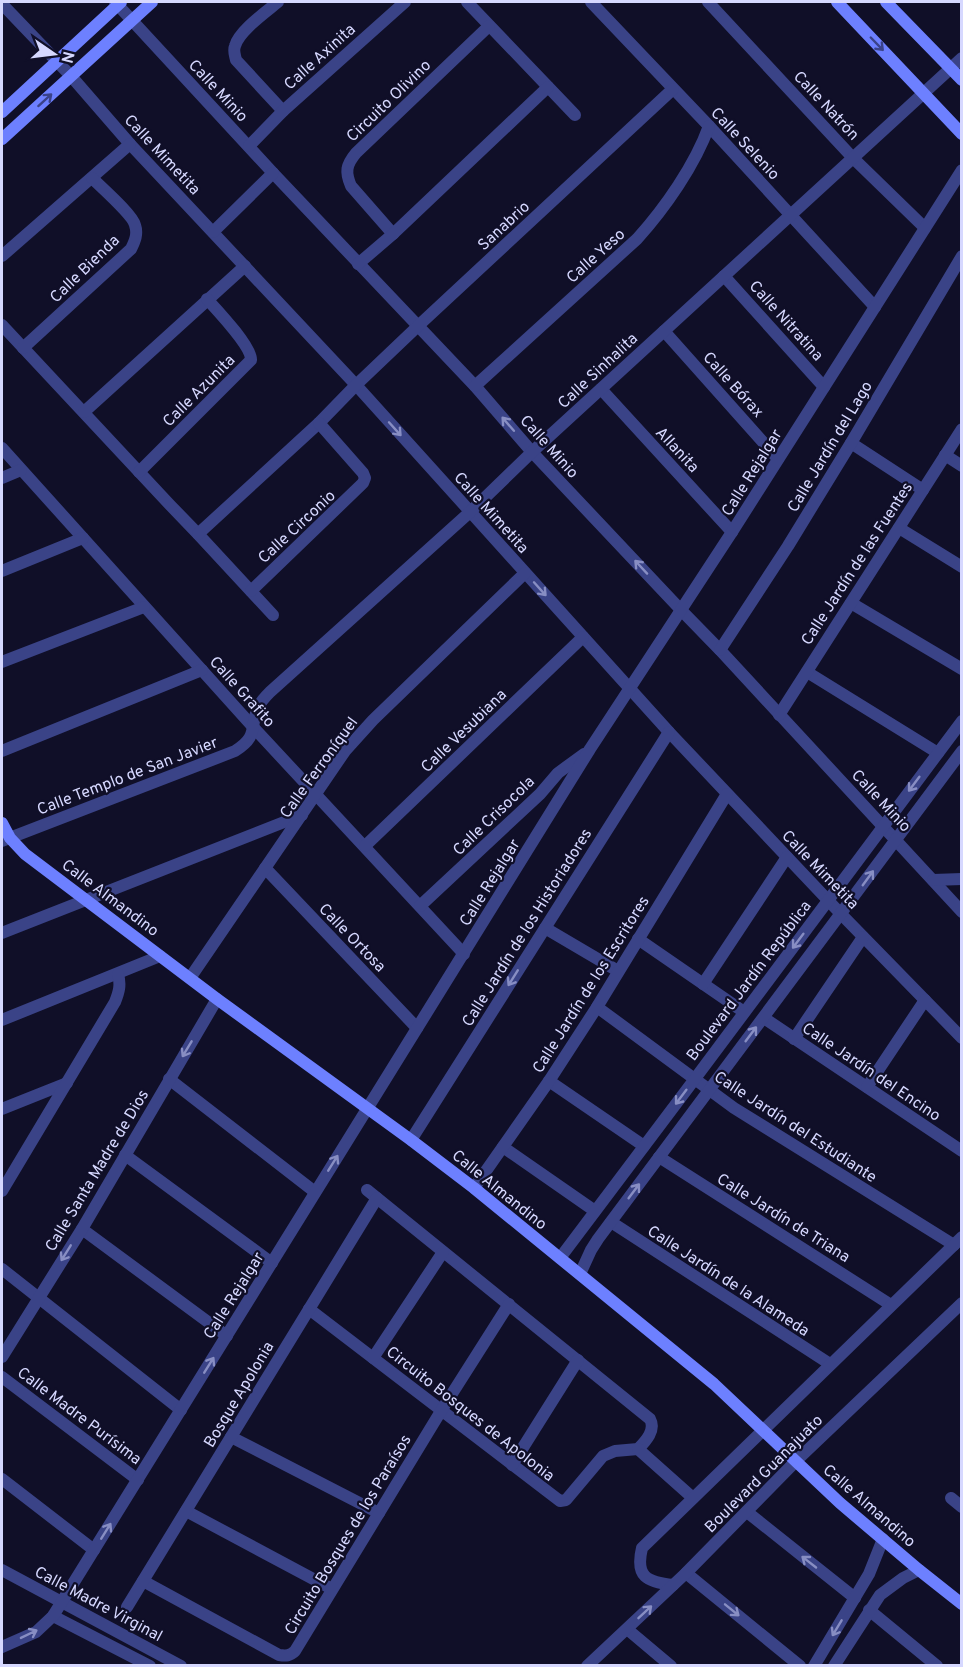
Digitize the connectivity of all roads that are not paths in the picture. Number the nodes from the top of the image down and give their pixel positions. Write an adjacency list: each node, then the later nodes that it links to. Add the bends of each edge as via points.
1 (152, 2): 11 (street)
2 (278, 2): 21 (street, Calle Axinita, via 241,35 234,52 236,60)
3 (405, 2): 21 (street, Calle Axinita)
4 (467, 2): 12 (street)
5 (591, 2): 19 (street, Calle Selenio)
6 (708, 2): 29 (street, Calle Natrón)
7 (837, 2): 20 (street, one-way to 20)
8 (118, 3): 11 (street, Calle Minio); 14 (street)
9 (891, 3): 15 (street)
10 (2, 4): 14 (street, Calle Mimetita)
11 (132, 20): 16 (street); 28 (street, Calle Minio)
12 (489, 26): 18 (street); 36 (street, Circuito Olivino, via 346,169 351,186)
13 (962, 58): 15 (street, Calle Sinhalita)
14 (56, 61): 16 (street, Calle Mimetita); 22 (street)
15 (951, 69): 17 (street); 20 (street, Calle Sinhalita)
16 (71, 76): 26 (street, one-way to 16); 27 (street, Calle Mimetita)
17 (962, 80)
18 (548, 87): 23 (street); 36 (street)
19 (673, 89): 24 (street, Calle Selenio); 45 (street, Sanabrio)
20 (923, 92): 25 (street); 29 (street, Calle Sinhalita)
21 (283, 111): 28 (street, Calle Axinita)
22 (2, 112)
23 (575, 115)
24 (708, 126): 33 (street, Calle Selenio); 49 (street, Calle Yeso, via 692,162 654,220)
25 (962, 134)
26 (2, 139)
27 (130, 144): 32 (street); 35 (street, Calle Mimetita)
28 (249, 146): 31 (street, Calle Minio)
29 (854, 158): 33 (street, Calle Sinhalita); 34 (street, Calle Natrón)
30 (962, 170): 34 (street, Calle Rejalgar)
31 (273, 173): 35 (street); 39 (street, Calle Minio)
32 (92, 178): 37 (street); 47 (street, Calle Bienda, via 134,221 134,242)
33 (790, 215): 41 (street, Calle Sinhalita); 43 (street, Calle Selenio)
34 (925, 228): 43 (street, Calle Rejalgar)
35 (213, 232): 40 (street, Calle Mimetita)
36 (393, 234): 39 (street)
37 (2, 256)
38 (962, 256): 55 (street, Calle Jardín del Lago)
39 (358, 264): 45 (street, Calle Minio)
40 (244, 266): 42 (street); 48 (street, Calle Mimetita)
41 (724, 276): 46 (street, Calle Sinhalita); 50 (street, Calle Nitratina)
42 (207, 299): 52 (street); 62 (street, Calle Azunita, via 246,345 251,360)
43 (875, 307): 50 (street, Calle Rejalgar)
44 (2, 325): 47 (street)
45 (418, 326): 48 (street, Sanabrio); 49 (street, Calle Minio)
46 (664, 331): 51 (street, Calle Sinhalita); 59 (street, Calle Bórax)
47 (23, 348): 52 (street)
48 (356, 385): 53 (street); 65 (street, Calle Mimetita, one-way to 65)
49 (475, 386): 57 (street, Calle Minio, one-way to 49)
50 (824, 387): 59 (street, Calle Rejalgar)
51 (601, 389): 57 (street, Calle Sinhalita); 67 (street, Allanita)
52 (84, 412): 62 (street)
53 (319, 423): 68 (street); 73 (street, Calle Circonio, via 363,473 363,483)
54 (962, 429): 58 (street, Calle Jardín de las Fuentes)
55 (851, 444): 64 (street); 79 (street, Calle Jardín del Lago)
56 (2, 448): 61 (street, Calle Grafito)
57 (532, 452): 65 (street, Calle Sinhalita); 76 (street, Calle Minio, one-way to 57)
58 (945, 455): 60 (street); 64 (street, Calle Jardín de las Fuentes)
59 (778, 459): 67 (street, Calle Rejalgar)
60 (962, 466)
61 (21, 470): 63 (street); 69 (street, Calle Grafito)
62 (138, 472): 68 (street)
63 (2, 478)
64 (923, 490): 66 (street, Calle Jardín de las Fuentes)
65 (470, 512): 72 (street, Calle Mimetita); 87 (street, Calle Sinhalita, via 270,692 258,708)
66 (899, 528): 70 (street); 74 (street, Calle Jardín de las Fuentes)
67 (732, 532): 76 (street, Calle Rejalgar)
68 (198, 534): 73 (street)
69 (82, 538): 71 (street); 75 (street, Calle Grafito)
70 (962, 567)
71 (2, 571)
72 (525, 573): 78 (street, Calle Mimetita, one-way to 78); 95 (street, Calle Ferroníquel, via 373,720 345,751)
73 (251, 591): 77 (street)
74 (851, 603): 81 (street); 83 (street, Calle Jardín de las Fuentes)
75 (144, 607): 80 (street); 82 (street, Calle Grafito)
76 (681, 610): 79 (street, Calle Minio); 84 (street, Calle Rejalgar)
77 (273, 615)
78 (583, 637): 84 (street, Calle Mimetita); 101 (street, Calle Vesubiana)
79 (720, 650): 85 (street, Calle Minio)
80 (2, 662)
81 (962, 669)
82 (202, 670): 87 (street, Calle Grafito); 90 (street)
83 (807, 672): 85 (street, Calle Jardín de las Fuentes); 92 (street)
84 (630, 689): 88 (street, Calle Mimetita); 89 (street, Calle Rejalgar)
85 (779, 715): 98 (street, Calle Minio)
86 (962, 721): 92 (street, Boulevard Jardín República)
87 (254, 728): 95 (street, Calle Grafito); 100 (street, Calle Templo de San Javier, via 244,745 235,751)
88 (669, 732): 94 (street, Calle Mimetita); 111 (street, Calle Jardín de los Historiadores)
89 (590, 749): 108 (street, Calle Crisocola, via 558,773); 115 (street, Calle Rejalgar)
90 (2, 751)
91 (962, 751): 93 (street)
92 (938, 753): 98 (street, Boulevard Jardín República, one-way to 98)
93 (957, 764): 99 (street)
94 (727, 794): 102 (street, Calle Mimetita); 114 (street, Calle Jardín de los Escritores)
95 (317, 795): 96 (street, Calle Ferroníquel); 101 (street, Calle Grafito)
96 (302, 815): 103 (street, Calle Ferroníquel); 106 (street)
97 (2, 823): 100 (street, Calle Almandino)
98 (883, 826): 99 (street, Calle Minio); 107 (street, Boulevard Jardín República)
99 (896, 839): 105 (street, Calle Minio); 110 (street, one-way to 99)
100 (6, 840): 106 (street, Calle Almandino)
101 (365, 846): 108 (street, Calle Grafito)
102 (787, 858): 107 (street, Calle Mimetita); 120 (street)
103 (265, 868): 119 (street, Calle Ferroníquel); 127 (street, Calle Ortosa)
104 (962, 879): 105 (street)
105 (933, 880): 109 (street, Calle Minio)
106 (87, 899): 112 (street); 116 (street, Calle Almandino)
107 (828, 900): 110 (street, Calle Mimetita); 124 (street, Boulevard Jardín República, one-way to 124)
108 (420, 906): 115 (street, Calle Grafito)
109 (962, 912)
110 (841, 914): 113 (street, Calle Mimetita); 125 (street)
111 (545, 928): 117 (street); 138 (street, Calle Jardín de los Historiadores, one-way to 138)
112 (2, 933)
113 (863, 937): 122 (street, Calle Mimetita); 129 (street)
114 (638, 939): 117 (street, Calle Jardín de los Escritores); 120 (street)
115 (464, 954): 127 (street, Calle Rejalgar)
116 (160, 956): 118 (street); 119 (street, Calle Almandino)
117 (618, 971): 123 (street, Calle Jardín de los Escritores)
118 (118, 974): 126 (street); 133 (street, via 120,991 115,1002)
119 (190, 978): 121 (street, Calle Almandino)
120 (703, 984): 124 (street)
121 (217, 999): 130 (street, Calle Santa Madre de Dios, one-way to 130); 136 (street, Calle Almandino)
122 (925, 1000): 128 (street, Calle Mimetita); 134 (street)
123 (597, 1007): 131 (street, Calle Jardín del Estudiante); 132 (street, Calle Jardín de los Escritores)
124 (744, 1012): 131 (street, Boulevard Jardín República)
125 (764, 1018): 129 (street, Calle Jardín del Encino); 135 (street, one-way to 125)
126 (2, 1020)
127 (417, 1028): 136 (street, Calle Rejalgar)
128 (962, 1038)
129 (794, 1039): 134 (street, Calle Jardín del Encino)
130 (169, 1079): 142 (street, Calle Santa Madre de Dios); 146 (street)
131 (694, 1080): 135 (street, Calle Jardín del Estudiante); 139 (street, Boulevard Jardín República, one-way to 139)
132 (549, 1081): 139 (street); 140 (street, Calle Jardín de los Escritores)
133 (67, 1083): 137 (street); 145 (street)
134 (867, 1087): 141 (street, Calle Jardín del Encino)
135 (709, 1091): 143 (street); 150 (street, Calle Jardín del Estudiante)
136 (367, 1108): 138 (street, Calle Almandino); 146 (street, Calle Rejalgar, one-way to 136)
137 (2, 1109)
138 (411, 1140): 144 (street, Calle Almandino)
139 (644, 1146): 147 (street, Boulevard Jardín República)
140 (503, 1147): 144 (street, Calle Jardín de los Escritores); 147 (street)
141 (962, 1151)
142 (125, 1155): 149 (street, Calle Santa Madre de Dios); 153 (street)
143 (659, 1157): 148 (street, one-way to 143); 159 (street, Calle Jardín de Triana)
144 (474, 1188): 152 (street, Calle Almandino)
145 (2, 1191)
146 (315, 1192): 153 (street, Calle Rejalgar)
147 (595, 1211): 152 (street, Boulevard Jardín República)
148 (611, 1222): 155 (street); 165 (street, Calle Jardín de la Alameda)
149 (82, 1228): 156 (street, Calle Santa Madre de Dios, one-way to 156); 161 (street)
150 (958, 1241): 159 (street, Boulevard Guanajuato)
151 (443, 1252): 158 (street, Bosque Apolonia); 160 (street, Bosque Apolonia, via 372,1194); 163 (street)
152 (560, 1258): 155 (street, Calle Almandino)
153 (272, 1263): 161 (street, Calle Rejalgar)
154 (2, 1269): 156 (street)
155 (580, 1274): 169 (street, Calle Almandino, via 714,1384)
156 (38, 1298): 162 (street, Calle Santa Madre de Dios); 167 (street)
157 (962, 1303): 172 (street, Boulevard Guanajuato)
158 (509, 1304): 164 (street, Bosque Apolonia); 168 (street, Circuito Bosques de los Paraísos)
159 (891, 1305): 165 (street, Boulevard Guanajuato)
160 (309, 1309): 163 (street, Circuito Bosques de Apolonia); 170 (street, Bosque Apolonia)
161 (226, 1336): 167 (street, Calle Rejalgar, one-way to 161)
162 (2, 1358)
163 (374, 1358): 168 (street, Circuito Bosques de Apolonia)
164 (578, 1360): 171 (street, Bosque Apolonia, via 652,1422 651,1433); 173 (street)
165 (830, 1364): 169 (street, Boulevard Guanajuato)
166 (2, 1377): 175 (street, Calle Madre Purísima)
167 (181, 1410): 175 (street, Calle Rejalgar)
168 (441, 1411): 173 (street, Circuito Bosques de Apolonia); 181 (street, Circuito Bosques de los Paraísos)
169 (763, 1430): 172 (street, Calle Almandino); 176 (street, Boulevard Guanajuato)
170 (231, 1437): 179 (street, Bosque Apolonia); 181 (street)
171 (638, 1449): 173 (street, Circuito Bosques de Apolonia, via 603,1456 563,1501); 176 (street)
172 (796, 1461): 180 (street, Boulevard Guanajuato); 182 (street, Calle Almandino)
173 (512, 1465)
174 (2, 1479): 183 (street)
175 (138, 1480): 183 (street, Calle Rejalgar, one-way to 175)
176 (693, 1498): 189 (street, Boulevard Guanajuato, via 642,1548 639,1563 645,1578)
177 (951, 1498): 178 (street)
178 (962, 1507)
179 (186, 1511): 187 (street, Bosque Apolonia); 190 (street)
180 (747, 1512): 186 (street, Boulevard Guanajuato); 192 (street, one-way to 180)
181 (379, 1513): 190 (street, Circuito Bosques de los Paraísos)
182 (883, 1539): 185 (street, Calle Almandino); 188 (street)
183 (94, 1550): 193 (street, Calle Rejalgar)
184 (2, 1570): 193 (street, Calle Madre Virginal)
185 (919, 1570): 191 (street); 194 (street, Calle Almandino)
186 (686, 1573): 189 (street, Boulevard Guanajuato); 204 (street, one-way to 204)
187 (143, 1581): 190 (street, Circuito Bosques de los Paraísos, via 285,1656 295,1651); 195 (street, Bosque Apolonia)
188 (864, 1581): 191 (street); 192 (street)
189 (674, 1585): 198 (street, Boulevard Guanajuato, one-way to 189)
190 (332, 1589)
191 (880, 1595): 196 (street)
192 (855, 1598): 205 (street, one-way to 205)
193 (61, 1603): 197 (street, Calle Rejalgar); 201 (street, Calle Madre Virginal)
194 (962, 1604)
195 (127, 1607)
196 (868, 1610): 206 (street); 207 (street)
197 (53, 1616): 199 (street, Calle Rejalgar, one-way to 197, via 36,1632); 200 (street, Calle Madre Virginal)
198 (627, 1629): 202 (street, Boulevard Guanajuato); 203 (street)
199 (2, 1647)
200 (150, 1665)
201 (181, 1665)
202 (587, 1665)
203 (671, 1665)
204 (800, 1665)
205 (814, 1665)
206 (834, 1665)
207 (937, 1665)

